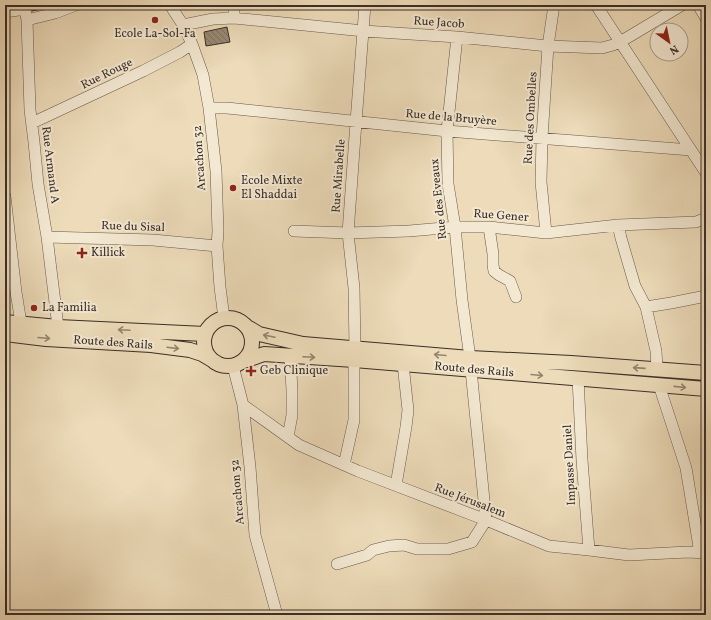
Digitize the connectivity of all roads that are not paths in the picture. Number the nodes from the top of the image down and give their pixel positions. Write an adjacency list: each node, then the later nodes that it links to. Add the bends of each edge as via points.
1 (76, 5): 9 (street, via 55,13)
2 (170, 5): 13 (street, Arcachon 32)
3 (234, 5): 11 (street)
4 (365, 5): 14 (street, Rue Mirabelle)
5 (554, 5): 18 (street, Rue des Ombelles)
6 (596, 5): 16 (street)
7 (682, 5): 16 (street, Rue Jacob)
8 (698, 5): 12 (street)
9 (26, 11): 10 (street); 21 (street, Rue Armand A)
10 (5, 12)
11 (234, 18): 13 (street, Rue Jacob); 14 (street, Rue Jacob)
12 (706, 18)
13 (183, 25): 17 (street, Arcachon 32)
14 (364, 31): 15 (street, Rue Jacob); 20 (street, Rue Mirabelle)
15 (457, 37): 18 (street, Rue Jacob); 22 (street, Rue des Eveaux)
16 (620, 42): 18 (street, Rue Jacob, via 602,48); 24 (street)
17 (192, 44): 19 (street, Arcachon 32, via 203,75); 21 (street, Rue Rouge, via 147,69)
18 (548, 46): 23 (street, Rue des Ombelles)
19 (209, 108): 20 (street, Rue de la Bruyère); 35 (street, Arcachon 32, via 216,171)
20 (356, 122): 22 (street, Rue de la Bruyère); 32 (street, Rue Mirabelle)
21 (32, 123): 34 (street, Rue Armand A, via 38,184)
22 (447, 131): 23 (street, Rue de la Bruyère); 29 (street, Rue des Eveaux, via 448,184)
23 (542, 138): 24 (street, Rue de la Bruyère); 33 (street, Rue des Ombelles, via 541,182)
24 (691, 150): 25 (street)
25 (706, 174)
26 (5, 196): 41 (street)
27 (706, 218): 28 (street, Rue Gener, via 696,222)
28 (618, 225): 33 (street, Rue Gener); 38 (street, via 635,286)
29 (455, 227): 30 (street, Rue Gener); 32 (street, Rue Gener); 51 (street, Rue des Eveaux)
30 (489, 227): 33 (street, Rue Gener); 37 (street, via 494,271 510,282)
31 (294, 231): 32 (street, Rue Gener)
32 (348, 233): 46 (street, Rue Mirabelle, via 354,288)
33 (546, 233)
34 (47, 237): 35 (street, Rue du Sisal, via 153,240); 42 (street, Rue Armand A)
35 (217, 246): 39 (street, Arcachon 32)
36 (706, 296): 38 (street)
37 (516, 297)
38 (646, 307): 52 (street, via 656,351)
39 (224, 318): 43 (main road, via 238,319); 45 (main road, via 212,323)
40 (5, 322): 41 (main road, Route des Rails)
41 (21, 323): 42 (main road, Route des Rails)
42 (58, 327): 45 (main road, Route des Rails, one-way to 42)
43 (249, 328): 46 (main road, Route des Rails, one-way to 43, via 259,334); 49 (main road, via 252,334 252,349 249,355)
44 (5, 334): 48 (main road, Route des Rails, one-way to 48, via 190,350)
45 (205, 334): 48 (main road, via 207,354)
46 (354, 354): 47 (main road, Route des Rails, one-way to 46); 50 (main road, Route des Rails); 51 (main road, Route des Rails, one-way to 46); 59 (street, Rue Mirabelle, via 354,420)
47 (290, 356): 49 (main road, Route des Rails, via 264,354); 58 (street, via 292,415)
48 (217, 363): 49 (main road, via 225,366)
49 (238, 363): 57 (street, Arcachon 32)
50 (402, 364): 51 (main road, Route des Rails); 60 (street, via 408,410)
51 (470, 364): 52 (main road, Route des Rails, one-way to 51, via 563,362); 54 (main road, Route des Rails, one-way to 54); 61 (street, Rue des Eveaux)
52 (657, 369): 53 (main road, Route des Rails)
53 (706, 373)
54 (578, 378): 55 (main road, Route des Rails); 62 (street, Impasse Daniel)
55 (658, 385): 56 (main road, Route des Rails, one-way to 56); 63 (street, via 686,468)
56 (706, 390)
57 (243, 405): 58 (street, Rue Jérusalem); 65 (street, Arcachon 32, via 255,535)
58 (288, 437): 59 (street, Rue Jérusalem)
59 (344, 465): 60 (street, Rue Jérusalem)
60 (396, 485): 61 (street, Rue Jérusalem)
61 (486, 520): 62 (street, Rue Jérusalem, via 549,546); 64 (street, via 472,542 448,549 389,546)
62 (589, 550): 63 (street, Rue Jérusalem, via 629,555)
63 (703, 553)
64 (337, 564)
65 (277, 615)

